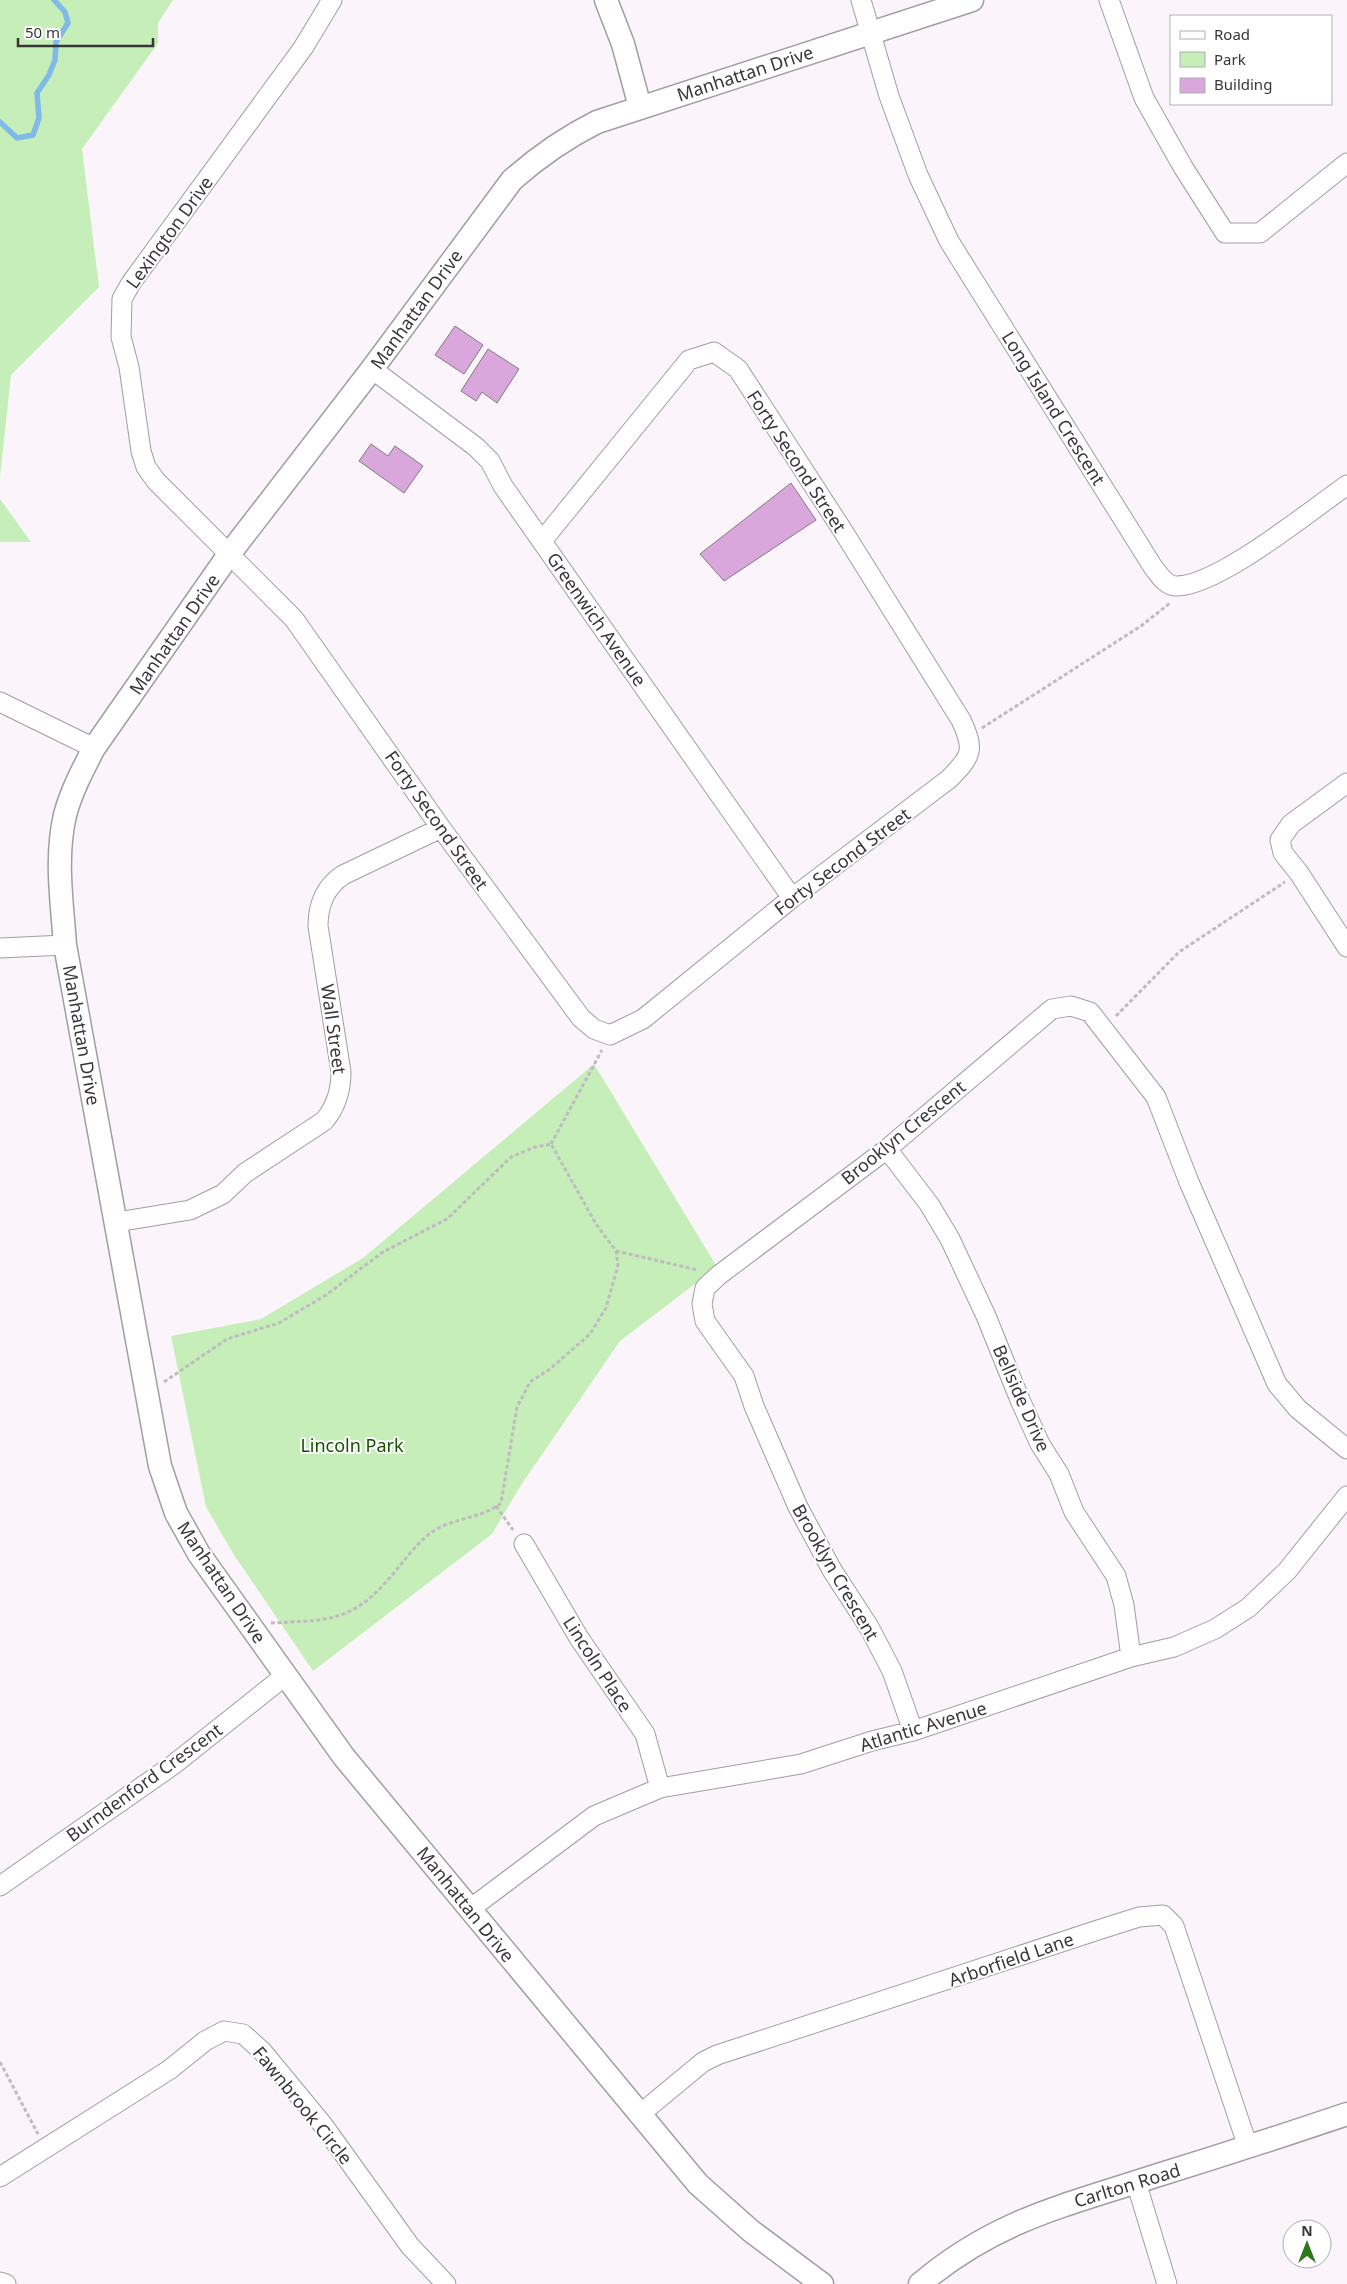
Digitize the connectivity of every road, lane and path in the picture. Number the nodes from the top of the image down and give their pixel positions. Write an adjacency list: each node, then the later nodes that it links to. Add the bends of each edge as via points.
1 (332, 0): 12 (street, Lexington Drive, via 303,48 130,283 122,299 121,337 129,367 140,451 146,468 180,506)
2 (606, 0): 7 (street, via 623,44)
3 (861, 0): 6 (street, Long Island Crescent)
4 (972, 0): 6 (street, Manhattan Drive)
5 (1109, 0): 8 (street, via 1144,98 1225,233 1260,233)
6 (872, 33): 7 (street, Manhattan Drive); 13 (street, Long Island Crescent, via 918,175 949,240 1153,567 1166,583 1174,586)
7 (640, 107): 9 (street, Manhattan Drive, via 597,122 566,138 512,180)
8 (1347, 163)
9 (372, 369): 11 (street, Greenwich Avenue, via 490,461 503,486); 12 (street, Manhattan Drive)
10 (1347, 485): 13 (street, Long Island Crescent, via 1218,574)
11 (542, 540): 15 (street, Forty Second Street, via 689,360 714,352 738,369 961,720); 20 (street, Greenwich Avenue)
12 (230, 553): 16 (street, Manhattan Drive); 18 (street, Forty Second Street, via 294,619)
13 (1194, 584): 15 (path, via 1141,626)
14 (0, 702): 16 (street)
15 (968, 736): 20 (street, Forty Second Street, via 971,750 965,763 949,779)
16 (94, 748): 21 (street, Manhattan Drive, via 65,815 59,866)
17 (1347, 783): 19 (street, via 1286,830 1280,840 1283,854)
18 (441, 828): 25 (street, Forty Second Street, via 581,1018 594,1029); 28 (street, Wall Street, via 343,875 332,883 324,896 318,912 318,926 342,1072 341,1089 333,1110 324,1121 245,1173 223,1194 190,1210)
19 (1298, 873): 22 (street); 24 (path, via 1179,952)
20 (792, 898): 25 (street, Forty Second Street, via 643,1019)
21 (65, 945): 23 (street); 28 (street, Manhattan Drive)
22 (1347, 947)
23 (0, 948)
24 (1103, 1028): 27 (street, Brooklyn Crescent, via 1090,1012 1071,1006 1052,1009); 32 (street, Brooklyn Crescent, via 1156,1097 1189,1182 1277,1384 1298,1409)
25 (610, 1035): 26 (path)
26 (551, 1144): 29 (path, via 596,1224); 31 (path, via 511,1157 447,1219 384,1252 326,1295 279,1323 227,1339)
27 (887, 1149): 30 (street, Brooklyn Crescent); 37 (street, Bellside Drive, via 929,1204 950,1239 1040,1444 1059,1474 1074,1512 1116,1576 1124,1605)
28 (117, 1222): 31 (street, Manhattan Drive)
29 (616, 1251): 30 (path); 34 (path, via 618,1265 606,1308 590,1334 530,1382 517,1407 506,1480 501,1502)
30 (719, 1275): 39 (street, Brooklyn Crescent, via 705,1288 702,1304 705,1321 744,1376 798,1507 892,1671)
31 (147, 1394): 36 (street, Manhattan Drive, via 160,1466 176,1513 199,1554)
32 (1347, 1449)
33 (1347, 1496): 37 (street, Atlantic Avenue, via 1287,1571 1248,1608 1215,1629 1174,1647)
34 (496, 1506): 35 (path); 36 (path, via 489,1512 453,1521 429,1534 384,1585 350,1613 317,1622)
35 (524, 1544): 40 (street, Lincoln Place, via 579,1638 645,1734)
36 (250, 1625): 38 (street, Manhattan Drive)
37 (1131, 1657): 39 (street, Atlantic Avenue)
38 (286, 1675): 41 (street, Burndenford Crescent, via 173,1765); 42 (street, Manhattan Drive, via 344,1757)
39 (913, 1731): 40 (street, Atlantic Avenue, via 801,1764)
40 (660, 1788): 42 (street, Atlantic Avenue, via 594,1816)
41 (0, 1886)
42 (470, 1909): 45 (street, Manhattan Drive)
43 (0, 2062): 47 (path)
44 (1347, 2114): 46 (street, Carlton Road)
45 (639, 2115): 46 (street, Arborfield Lane, via 717,2054 1098,1930 1144,1916 1163,1915 1174,1926); 53 (street, Manhattan Drive, via 698,2184 751,2231)
46 (1248, 2147): 49 (street, Carlton Road)
47 (46, 2149): 48 (street, Fawnbrook Circle); 52 (street, Fawnbrook Circle, via 170,2070 205,2041 224,2031 243,2034 262,2051 323,2125 410,2246)
48 (0, 2177)
49 (1136, 2182): 54 (street, Carlton Road, via 1018,2221 942,2265); 55 (street)
50 (0, 2282): 51 (street)
51 (6, 2284)
52 (446, 2284)
53 (822, 2284)
54 (920, 2284)
55 (1167, 2284)

